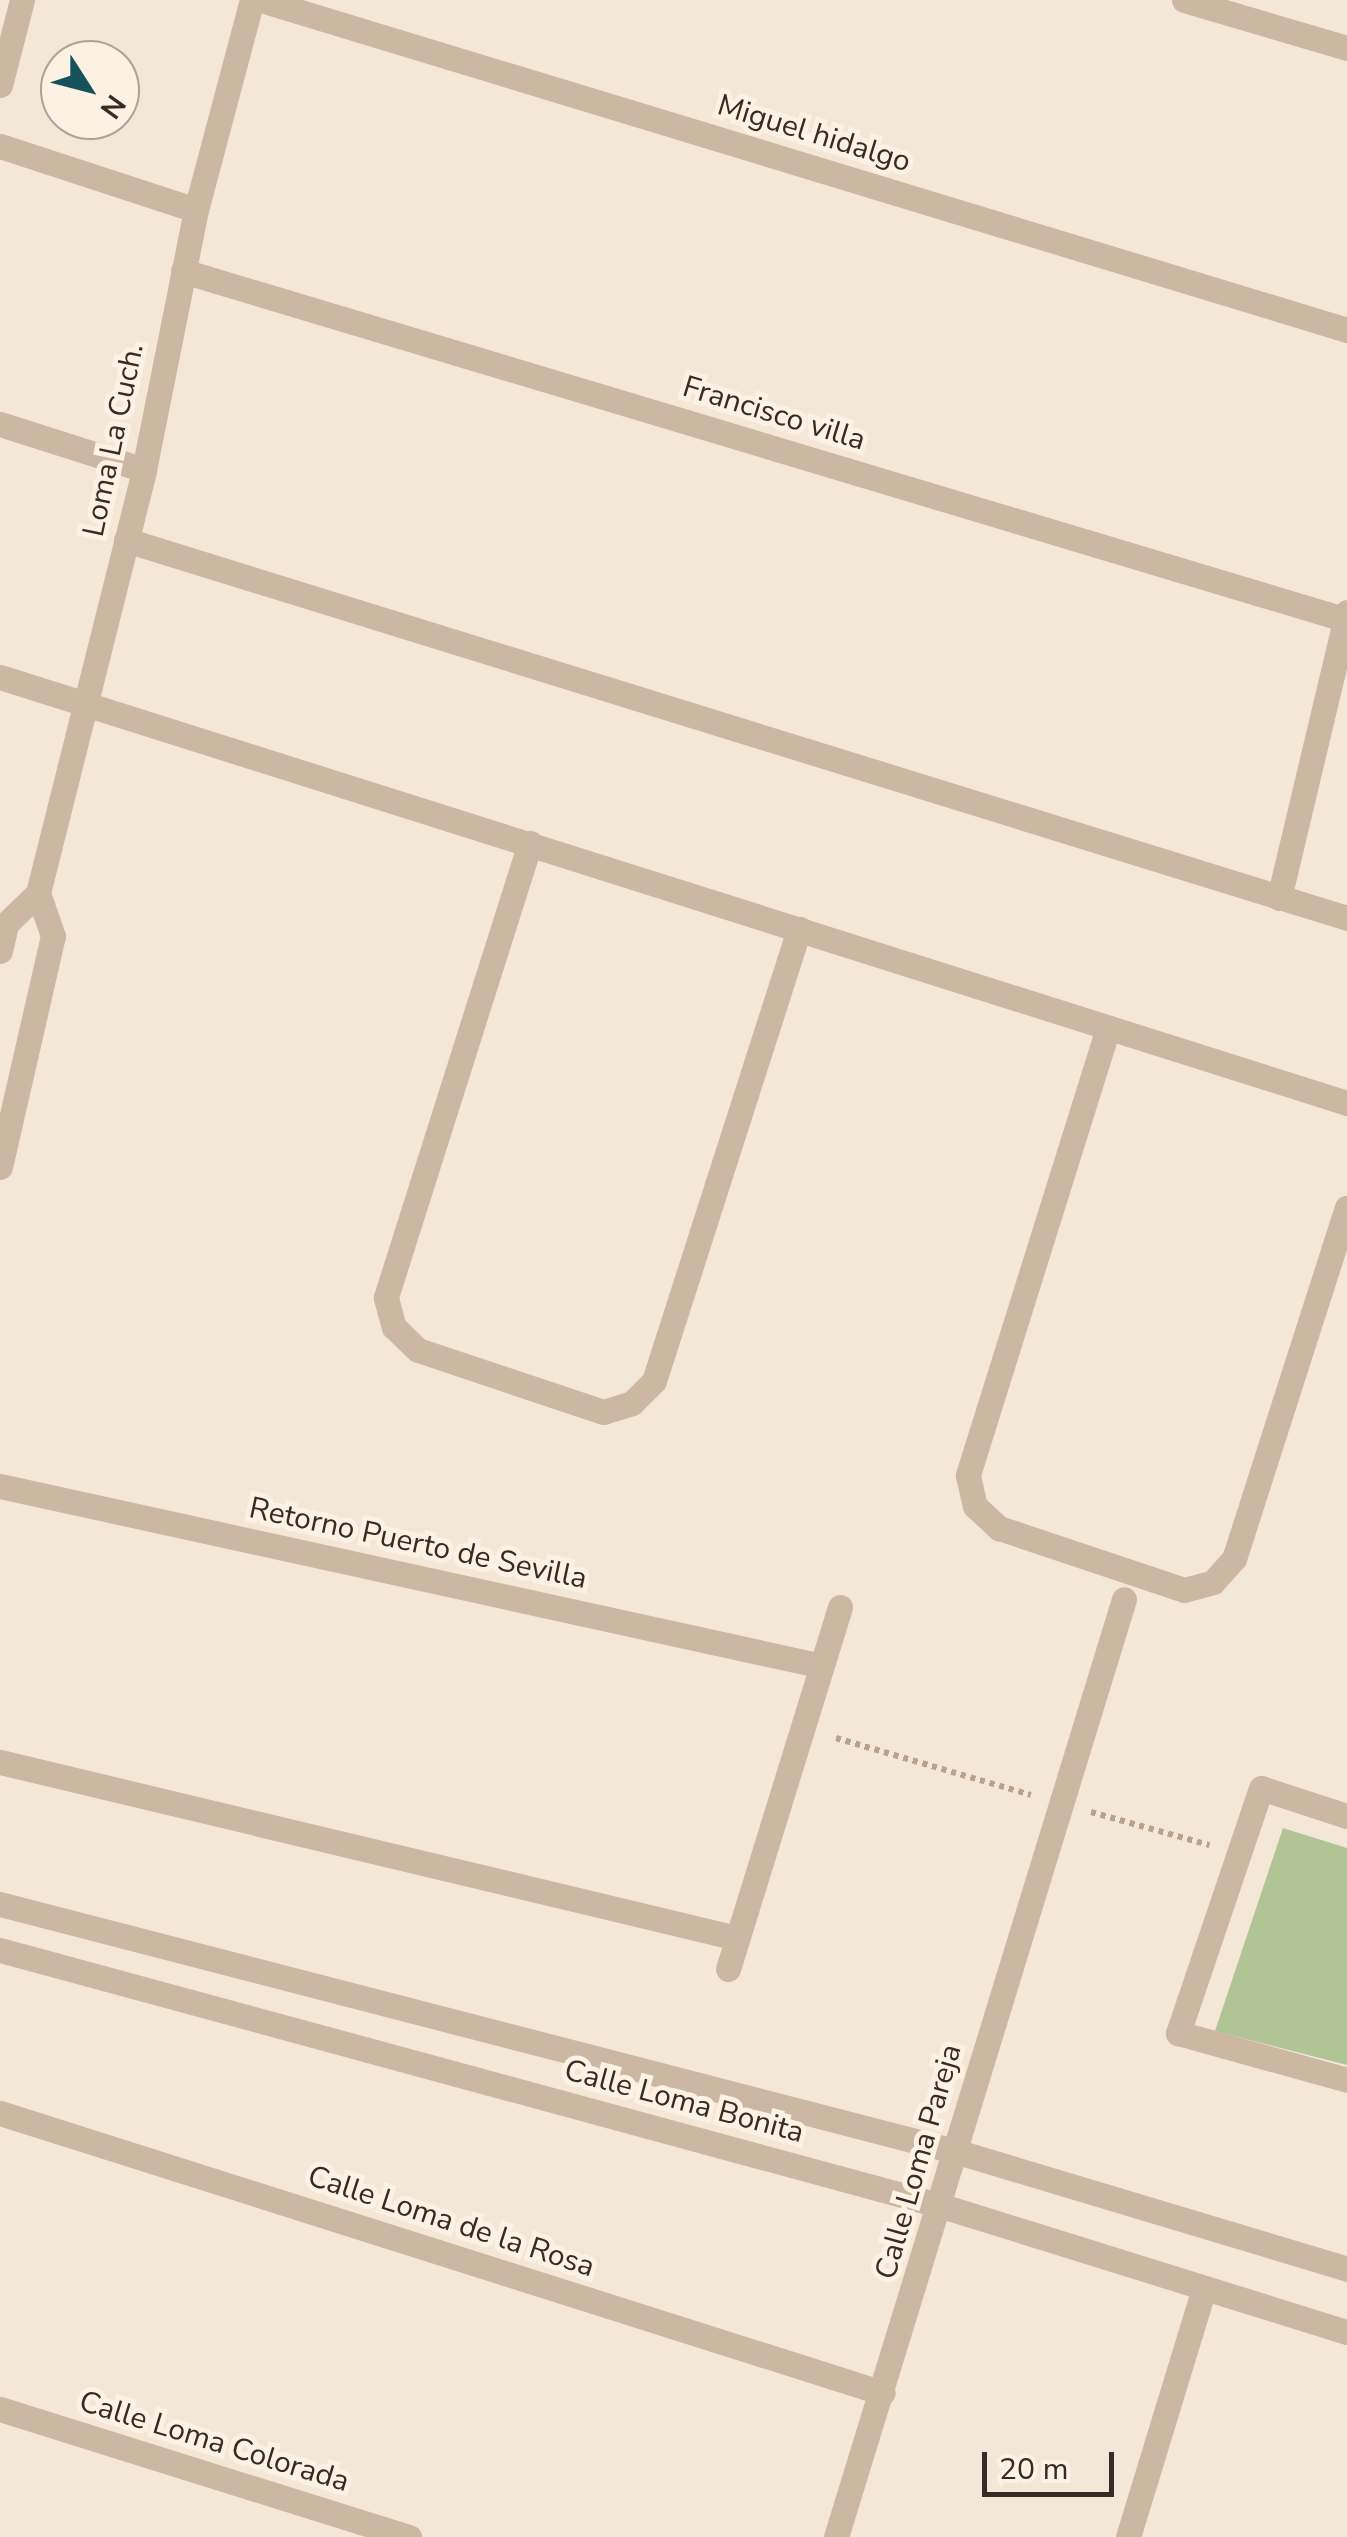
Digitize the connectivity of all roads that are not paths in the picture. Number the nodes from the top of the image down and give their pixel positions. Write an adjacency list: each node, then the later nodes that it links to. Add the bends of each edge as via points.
1 (22, 0): 6 (street)
2 (252, 0): 8 (street, Loma La Cuch.)
3 (262, 0): 10 (street, Miguel hidalgo)
4 (1184, 0): 5 (street)
5 (1347, 48)
6 (0, 85)
7 (0, 146): 8 (street)
8 (196, 210): 9 (street, Loma La Cuch.)
9 (182, 272): 12 (street, Loma La Cuch.); 14 (street, Francisco villa)
10 (1347, 330)
11 (0, 424): 12 (street)
12 (144, 470): 13 (street, Loma La Cuch.)
13 (126, 540): 16 (street, Loma La Cuch.); 19 (street)
14 (1346, 617): 19 (street)
15 (0, 677): 16 (street)
16 (84, 702): 17 (street); 18 (street, Loma La Cuch.)
17 (530, 844): 21 (street); 21 (street, via 386,1298 394,1328 418,1350 603,1412 632,1403 654,1381)
18 (38, 893): 22 (street, Loma La Cuch., via 6,924); 25 (street, via 53,936)
19 (1279, 898): 20 (street)
20 (1347, 918)
21 (798, 929): 23 (street)
22 (0, 951)
23 (1108, 1028): 24 (street); 26 (street, via 968,1476 975,1506 999,1528 1184,1590 1213,1582 1234,1560)
24 (1347, 1103)
25 (0, 1167)
26 (1347, 1208)
27 (0, 1486): 30 (street, Retorno Puerto de Sevilla)
28 (1124, 1600): 39 (street, Calle Loma Pareja)
29 (840, 1608): 30 (street)
30 (822, 1666): 34 (street)
31 (0, 1762): 34 (street)
32 (1347, 1816): 37 (street, via 1261,1788 1178,2032)
33 (0, 1904): 39 (street, Calle Loma Bonita)
34 (737, 1938): 36 (street)
35 (0, 1950): 40 (street, Calle Loma Bonita)
36 (728, 1969)
37 (1347, 2080)
38 (0, 2113): 44 (street, Calle Loma de la Rosa)
39 (958, 2152): 40 (street, Calle Loma Pareja); 41 (street, Calle Loma Bonita)
40 (942, 2206): 42 (street, Calle Loma Bonita); 44 (street, Calle Loma Pareja)
41 (1347, 2269)
42 (1204, 2288): 43 (street, Calle Loma Bonita); 48 (street)
43 (1347, 2332)
44 (883, 2393): 47 (street, Calle Loma Pareja)
45 (0, 2409): 46 (street, Calle Loma Colorada)
46 (410, 2537)
47 (836, 2537)
48 (1128, 2537)

